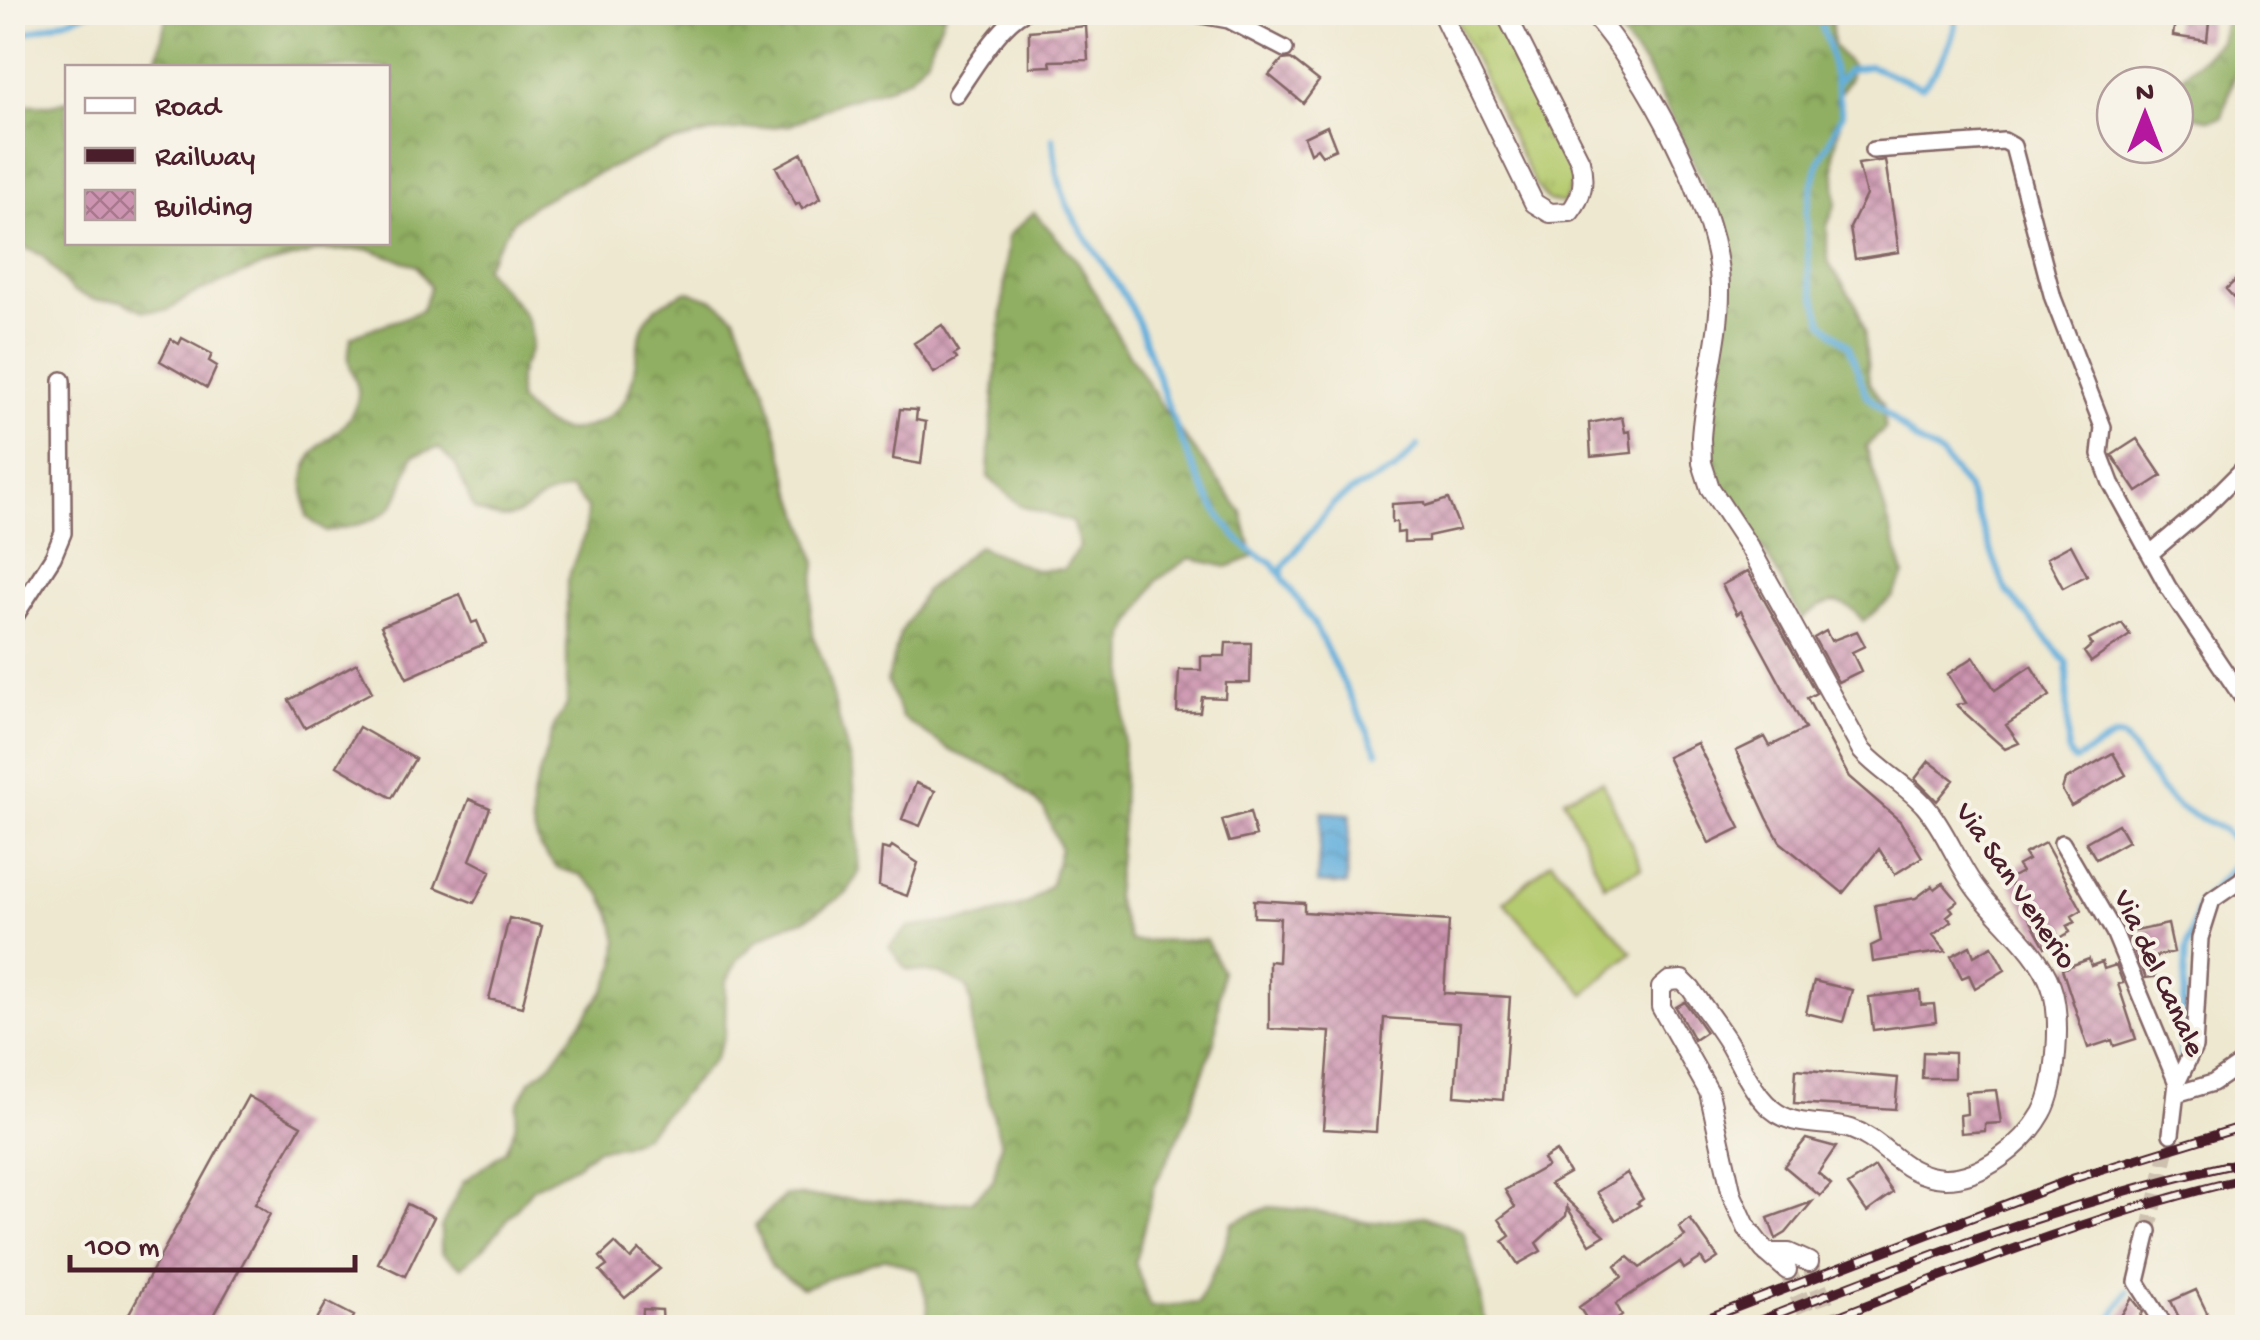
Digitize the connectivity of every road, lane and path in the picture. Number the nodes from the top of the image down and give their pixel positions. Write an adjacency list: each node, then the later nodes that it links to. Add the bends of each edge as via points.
1 (1024, 12): 8 (street)
2 (1185, 12): 6 (street)
3 (1440, 12): 4 (street, via 1534,203 1550,213 1570,212 1583,183 1580,161)
4 (1506, 12)
5 (1591, 12): 23 (street, Via San Venerio, via 1638,72 1716,244 1720,288 1701,438 1710,488 1752,550 1862,751 1923,803 1976,888 2046,972 2056,1004 2043,1111 1989,1165 1942,1178 1901,1165 1854,1130 1778,1114 1691,988 1669,981 1661,988 1661,1007 1709,1092 1732,1195)
6 (1230, 16): 7 (street)
7 (1285, 48)
8 (956, 94)
9 (1873, 150): 12 (street, via 2004,141 2013,146 2053,298 2103,428 2100,454)
10 (62, 380): 13 (street, via 64,533)
11 (2248, 464): 12 (street)
12 (2152, 552): 14 (street)
13 (12, 621)
14 (2248, 706)
15 (2062, 844): 20 (street, Via del Canale, via 2114,932)
16 (2248, 870): 20 (street, via 2212,900 2200,938 2194,1047)
17 (2248, 1059): 19 (street)
18 (2248, 1073): 19 (street)
19 (2213, 1083): 20 (street)
20 (2177, 1089): 21 (street, Via del Canale)
21 (2171, 1134)
22 (2149, 1231): 26 (street, via 2137,1282)
23 (1767, 1253): 24 (street); 25 (street, Via San Venerio)
24 (1809, 1262)
25 (1787, 1270)
26 (2166, 1328)

